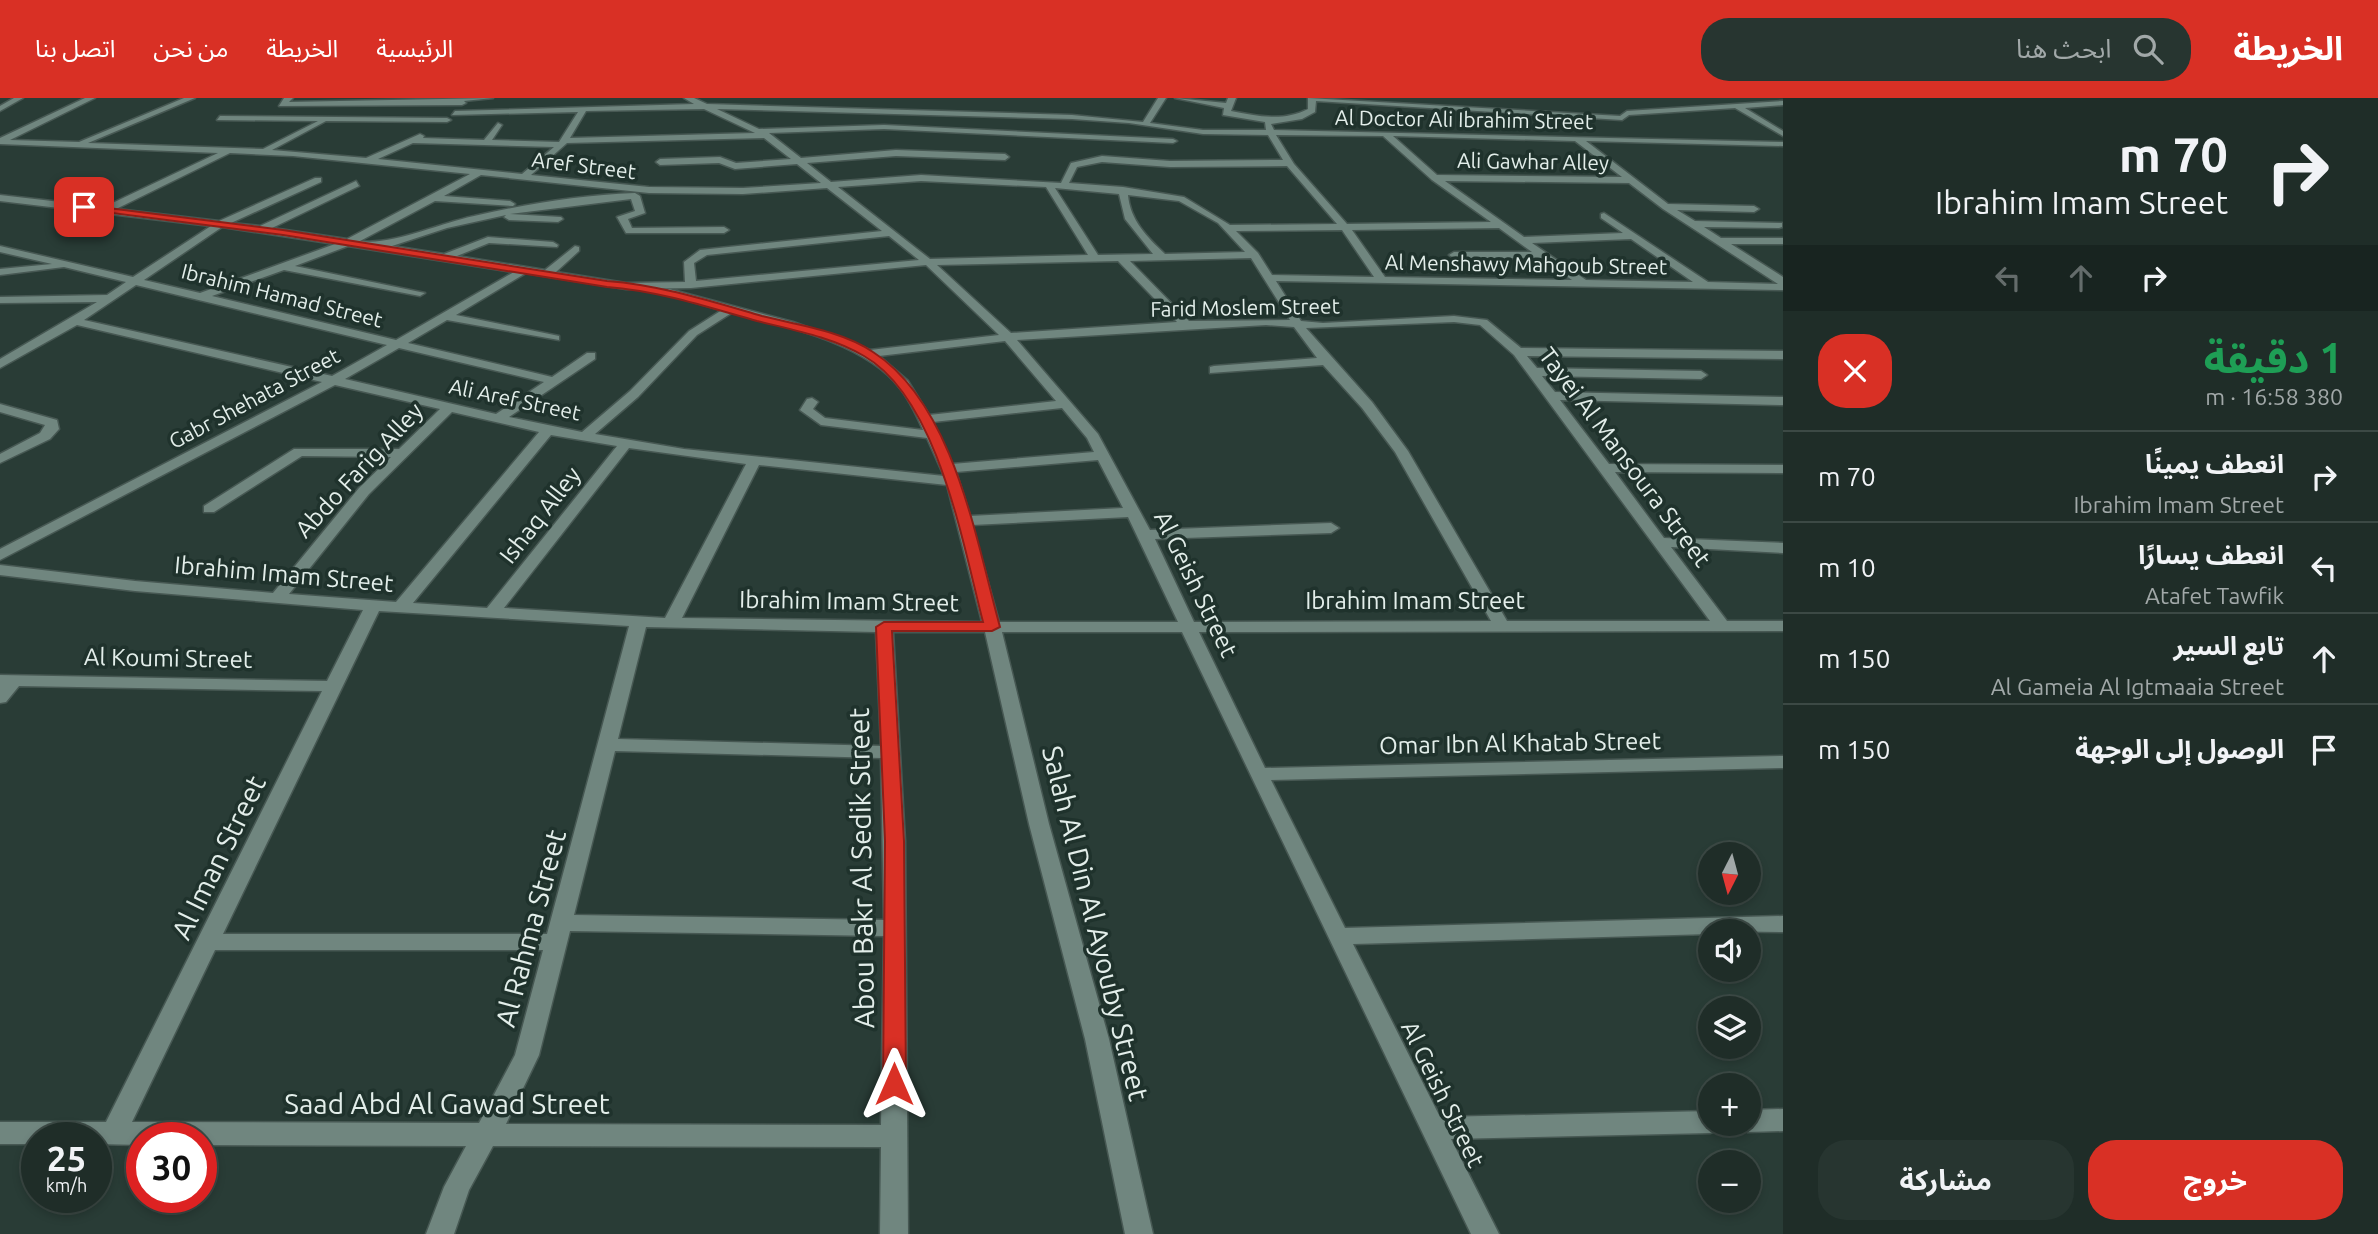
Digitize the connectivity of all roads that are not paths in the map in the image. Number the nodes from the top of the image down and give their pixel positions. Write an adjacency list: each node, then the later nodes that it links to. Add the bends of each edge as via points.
1 (19, 98): 21 (street)
2 (91, 98): 44 (street)
3 (160, 98): 4 (street)
4 (189, 98): 48 (street)
5 (289, 98): 14 (street, via 282,104)
6 (489, 98): 14 (street)
7 (688, 98): 16 (street, Al Geish Street)
8 (819, 98): 23 (street)
9 (1161, 98): 32 (street)
10 (1179, 98): 17 (street)
11 (1486, 98): 25 (street)
12 (1722, 98): 19 (street)
13 (1312, 99): 15 (street); 31 (street, via 1312,110 1306,114)
14 (464, 100): 26 (street)
15 (1370, 100): 25 (street)
16 (716, 102): 22 (street); 23 (street, Al Doctor Ali Ibrahim Street); 35 (street, Al Geish Street)
17 (1230, 102): 31 (street, via 1224,111 1228,114)
18 (1783, 103): 19 (street)
19 (1739, 107): 28 (street, via 1627,113); 38 (street)
20 (1604, 108): 28 (street)
21 (0, 109)
22 (583, 110): 26 (street); 46 (street)
23 (804, 110): 24 (street, Al Doctor Ali Ibrahim Street)
24 (879, 111): 32 (street, Al Doctor Ali Ibrahim Street, via 988,110); 39 (street)
25 (1493, 111): 28 (street)
26 (455, 113): 30 (street)
27 (220, 118): 29 (street)
28 (1623, 118)
29 (327, 120): 30 (street); 50 (street)
30 (447, 120): 42 (street)
31 (1270, 120): 36 (street, via 1266,121)
32 (1146, 124): 34 (street, Al Doctor Ali Ibrahim Street)
33 (498, 125): 45 (street)
34 (1175, 130): 36 (street, Al Doctor Ali Ibrahim Street); 43 (street)
35 (763, 133): 39 (street); 40 (street); 55 (street, Al Geish Street)
36 (1271, 134): 37 (street, Al Doctor Ali Ibrahim Street); 58 (street)
37 (1386, 134): 41 (street, Al Doctor Ali Ibrahim Street); 65 (street)
38 (1783, 134)
39 (887, 135): 43 (street); 51 (street)
40 (691, 137): 46 (street); 54 (street)
41 (1578, 139): 47 (street, Al Doctor Ali Ibrahim Street); 67 (street)
42 (411, 140): 45 (street); 53 (street)
43 (1173, 141): 59 (street)
44 (0, 142): 48 (street, Aref Street)
45 (486, 143): 46 (street)
46 (564, 143): 63 (street)
47 (1783, 144)
48 (76, 145): 49 (street, Aref Street)
49 (232, 149): 50 (street, Aref Street); 82 (street)
50 (263, 151): 53 (street, Aref Street)
51 (896, 153): 52 (street); 55 (street); 57 (street)
52 (1005, 157)
53 (369, 160): 61 (street, Aref Street)
54 (691, 161): 55 (street, via 724,160 733,166); 56 (street)
55 (800, 161): 70 (street, Al Geish Street)
56 (660, 162)
57 (905, 162)
58 (1289, 163): 59 (street); 93 (street)
59 (1170, 164): 62 (street); 71 (street, via 1084,161 1074,165)
60 (913, 170): 64 (street)
61 (481, 172): 63 (street, Aref Street); 76 (street)
62 (1164, 175)
63 (525, 176): 73 (street, Aref Street, via 650,185)
64 (921, 178): 69 (street, Aref Street); 70 (street, Aref Street)
65 (1435, 178): 67 (street, Ali Gawhar Alley); 91 (street)
66 (318, 180): 89 (street)
67 (1630, 180): 80 (street)
68 (356, 184): 95 (street)
69 (1048, 184): 71 (street, Aref Street); 113 (street)
70 (831, 185): 73 (street, Aref Street); 97 (street, Al Geish Street)
71 (1064, 185): 72 (street, Aref Street)
72 (1122, 190): 94 (street, Aref Street, via 1162,191 1202,208); 111 (street, via 1129,221)
73 (670, 191): 74 (street)
74 (635, 196): 79 (street); 96 (street, via 640,213 622,218 629,231)
75 (0, 198): 77 (street)
76 (434, 198): 79 (street); 83 (street)
77 (15, 200): 78 (street); 82 (street)
78 (0, 206)
79 (527, 206): 84 (street)
80 (1667, 207): 81 (street); 90 (street)
81 (1754, 209)
82 (107, 210): 89 (street)
83 (403, 215): 88 (street); 102 (street)
84 (484, 216): 87 (street); 88 (street)
85 (1604, 216): 98 (street)
86 (718, 217): 96 (street)
87 (558, 219)
88 (462, 221): 104 (street)
89 (220, 224): 95 (street); 122 (street)
90 (1693, 224): 92 (street); 100 (street)
91 (1501, 225): 93 (street); 99 (street)
92 (1779, 225)
93 (1348, 226): 94 (street); 123 (street)
94 (1229, 228): 108 (street, Aref Street)
95 (261, 229): 102 (street)
96 (724, 230): 107 (street)
97 (891, 233): 107 (street); 115 (street, Al Geish Street)
98 (1633, 236): 99 (street); 127 (street)
99 (1522, 240): 110 (street)
100 (1720, 241): 101 (street); 126 (street)
101 (1783, 241)
102 (350, 242): 104 (street); 117 (street)
103 (553, 246): 112 (street, via 488,240)
104 (379, 247): 112 (street)
105 (0, 249): 116 (street, Ibrahim Hamad Street)
106 (575, 249): 120 (street)
107 (732, 249): 124 (street, via 692,258)
108 (1254, 255): 111 (street); 121 (street, Aref Street)
109 (1454, 255): 110 (street)
110 (1542, 255): 125 (street)
111 (1162, 257): 114 (street)
112 (444, 258): 118 (street)
113 (1095, 258): 114 (street); 115 (street)
114 (1121, 258): 137 (street)
115 (928, 262): 124 (street); 139 (street, Al Geish Street)
116 (77, 266): 119 (street); 122 (street, Ibrahim Hamad Street)
117 (281, 266): 129 (street); 130 (street)
118 (524, 271): 120 (street); 134 (street, Gabr Shehata Street)
119 (0, 272)
120 (547, 274): 128 (street)
121 (1269, 278): 123 (street, Al Menshawy Mahgoub Street); 138 (street, Aref Street)
122 (136, 279): 130 (street, Ibrahim Hamad Street); 131 (street)
123 (1381, 280): 125 (street, Al Menshawy Mahgoub Street)
124 (691, 285): 128 (street)
125 (1584, 285): 127 (street, Al Menshawy Mahgoub Street)
126 (1783, 285): 127 (street, Al Menshawy Mahgoub Street)
127 (1706, 286)
128 (648, 287): 133 (street, Salah Al Din Al Ayouby Street)
129 (420, 293)
130 (203, 296): 141 (street, Ibrahim Hamad Street)
131 (108, 298): 132 (street); 135 (street)
132 (0, 300)
133 (732, 308): 143 (street, Salah Al Din Al Ayouby Street, via 836,339); 163 (street, via 687,338 634,394)
134 (446, 316): 140 (street); 141 (street, Gabr Shehata Street)
135 (75, 321): 147 (street); 151 (street, Ali Aref Street)
136 (1483, 322): 138 (street, Farid Moslem Street); 142 (street, Tayei Al Mansoura Street)
137 (1186, 325): 138 (street, Farid Moslem Street); 139 (street, Farid Moslem Street)
138 (1296, 325): 146 (street, Aref Street)
139 (1008, 337): 143 (street, Farid Moslem Street); 156 (street, Al Geish Street)
140 (555, 338)
141 (399, 343): 151 (street, Gabr Shehata Street); 152 (street, Ibrahim Hamad Street)
142 (1518, 352): 144 (street); 149 (street, Tayei Al Mansoura Street)
143 (869, 354): 160 (street, Salah Al Din Al Ayouby Street, via 904,384)
144 (1783, 355)
145 (591, 356): 152 (street)
146 (1325, 360): 148 (street); 188 (street, Aref Street, via 1401,451)
147 (0, 365)
148 (1214, 370)
149 (1532, 372): 150 (street); 153 (street, Tayei Al Mansoura Street)
150 (1701, 375)
151 (335, 380): 157 (street, Ali Aref Street); 179 (street, Gabr Shehata Street)
152 (554, 380): 159 (street)
153 (1550, 396): 154 (street); 169 (street, Tayei Al Mansoura Street)
154 (1783, 401)
155 (812, 402): 162 (street, via 808,415 821,421)
156 (1067, 404): 160 (street); 166 (street, Al Geish Street)
157 (450, 407): 159 (street, Ali Aref Street); 165 (street, Abdo Farig Alley)
158 (0, 408): 167 (street, via 52,423 45,436)
159 (498, 419): 161 (street, Ali Aref Street)
160 (925, 419): 162 (street, Salah Al Din Al Ayouby Street)
161 (548, 430): 163 (street, Ali Aref Street); 183 (street)
162 (932, 435): 171 (street, Salah Al Din Al Ayouby Street)
163 (585, 436): 164 (street, Ali Aref Street)
164 (625, 443): 168 (street, Ali Aref Street); 184 (street, Ishaq Alley)
165 (400, 453): 172 (street, via 299,452); 181 (street, Abdo Farig Alley)
166 (1103, 455): 171 (street, Ali Aref Street); 173 (street, Al Geish Street)
167 (0, 458)
168 (754, 461): 171 (street, Ali Aref Street); 186 (street)
169 (1602, 468): 170 (street); 177 (street, Tayei Al Mansoura Street)
170 (1783, 469)
171 (950, 475): 174 (street, Salah Al Din Al Ayouby Street)
172 (209, 509)
173 (1133, 512): 174 (street); 176 (street, Al Geish Street)
174 (964, 520): 191 (street, Salah Al Din Al Ayouby Street)
175 (1331, 528): 176 (street)
176 (1145, 534): 187 (street, Al Geish Street)
177 (1657, 542): 178 (street); 192 (street, Tayei Al Mansoura Street)
178 (1783, 548)
179 (0, 555)
180 (0, 570): 181 (street, Ibrahim Imam Street)
181 (277, 598): 182 (street, Ibrahim Imam Street)
182 (373, 606): 183 (street, Ibrahim Imam Street); 194 (street, Al Iman Street)
183 (400, 608): 184 (street, Ibrahim Imam Street)
184 (491, 614): 185 (street, Ibrahim Imam Street)
185 (639, 621): 186 (street, Ibrahim Imam Street); 196 (street, Al Rahma Street)
186 (671, 622): 190 (street, Ibrahim Imam Street)
187 (1189, 625): 188 (street, Ibrahim Imam Street); 191 (street, Ibrahim Imam Street); 199 (street, Al Geish Street)
188 (1501, 625): 192 (street, Ibrahim Imam Street)
189 (1783, 626): 192 (street, Ibrahim Imam Street)
190 (884, 627): 191 (street, Ibrahim Imam Street); 197 (street, Abou Bakr Al Sedik Street)
191 (992, 627): 215 (street, Salah Al Din Al Ayouby Street, via 1097,1039)
192 (1723, 627)
193 (7, 680): 194 (street, Al Koumi Street); 195 (street)
194 (334, 686): 204 (street, Al Iman Street)
195 (0, 698)
196 (607, 745): 197 (street); 202 (street, Al Rahma Street)
197 (890, 752): 201 (street, Abou Bakr Al Sedik Street)
198 (1783, 761): 199 (street, Omar Ibn Al Khatab Street)
199 (1258, 774): 203 (street, Al Geish Street)
200 (1783, 924): 203 (street)
201 (894, 928): 202 (street); 212 (street, Abou Bakr Al Sedik Street)
202 (560, 932): 204 (street); 211 (street, Al Rahma Street, via 527,1055)
203 (1338, 936): 208 (street, Al Geish Street)
204 (207, 942): 210 (street, Al Iman Street)
205 (1783, 1120): 206 (street)
206 (1761, 1121)
207 (1698, 1122): 208 (street)
208 (1433, 1128): 216 (street, Al Geish Street)
209 (0, 1133): 210 (street, Saad Abd Al Gawad Street)
210 (113, 1134): 211 (street, Saad Abd Al Gawad Street)
211 (485, 1135): 212 (street, Saad Abd Al Gawad Street); 213 (street, Al Rahma Street, via 460,1177)
212 (894, 1136): 214 (street, Abou Bakr Al Sedik Street)
213 (440, 1234)
214 (894, 1234)
215 (1139, 1234)
216 (1485, 1234)

